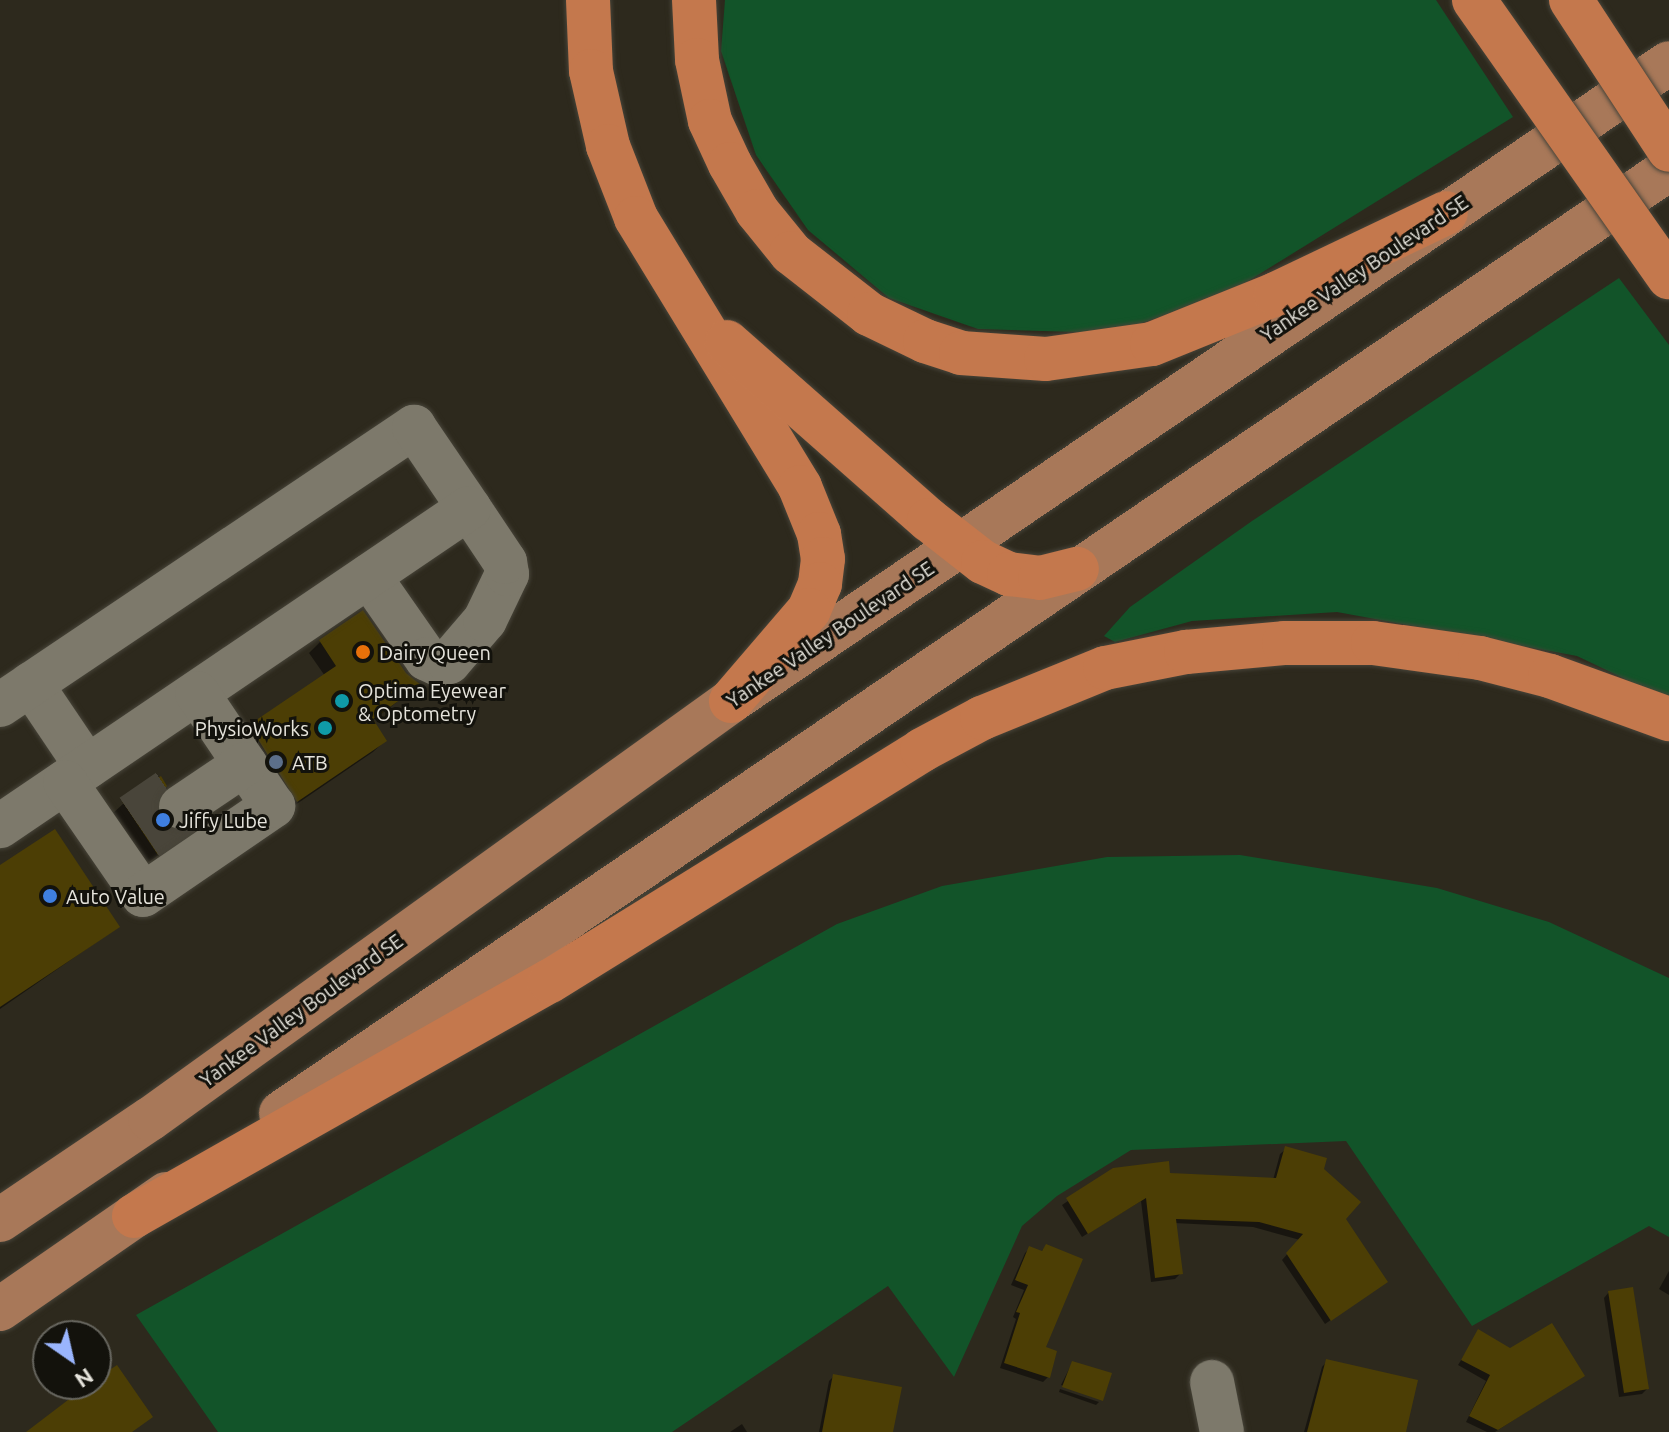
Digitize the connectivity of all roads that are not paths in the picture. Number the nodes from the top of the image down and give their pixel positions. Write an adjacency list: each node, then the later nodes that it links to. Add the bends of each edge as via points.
1 (588, 0): 10 (highway, via 591,71 608,146 636,218)
2 (694, 0): 8 (highway, via 697,60 710,121 757,211 791,253 869,314 961,353 1046,359 1152,344 1276,294)
3 (1474, 0): 9 (highway, bridge)
4 (1571, 0): 6 (highway, bridge)
5 (1669, 63): 8 (main road, Yankee Valley Boulevard SE)
6 (1669, 150)
7 (1669, 169): 13 (main road)
8 (1446, 213): 12 (main road, Yankee Valley Boulevard SE)
9 (1669, 277)
10 (701, 320): 12 (highway); 17 (highway, via 812,508 823,559 809,610)
11 (469, 508): 14 (street); 14 (street, via 505,562 507,574 485,620 449,662 427,659); 16 (street, via 414,427)
12 (961, 545): 13 (highway, via 1009,574 1040,578); 17 (main road, Yankee Valley Boulevard SE)
13 (1077, 569): 23 (main road)
14 (369, 576): 15 (street)
15 (197, 693): 19 (street); 20 (street)
16 (16, 694): 19 (street)
17 (731, 701): 24 (main road, Yankee Valley Boulevard SE, via 150,1119)
18 (1669, 719): 23 (highway, via 1494,661 1373,643 1284,643 1186,652 1105,668 982,718 922,750 550,981)
19 (76, 775): 20 (street, via 128,843 143,895); 22 (street)
20 (252, 775): 21 (street)
21 (182, 808)
22 (0, 826)
23 (134, 1216): 25 (main road)
24 (0, 1220)
25 (0, 1309)
26 (1212, 1382): 27 (street)
27 (1222, 1432)

